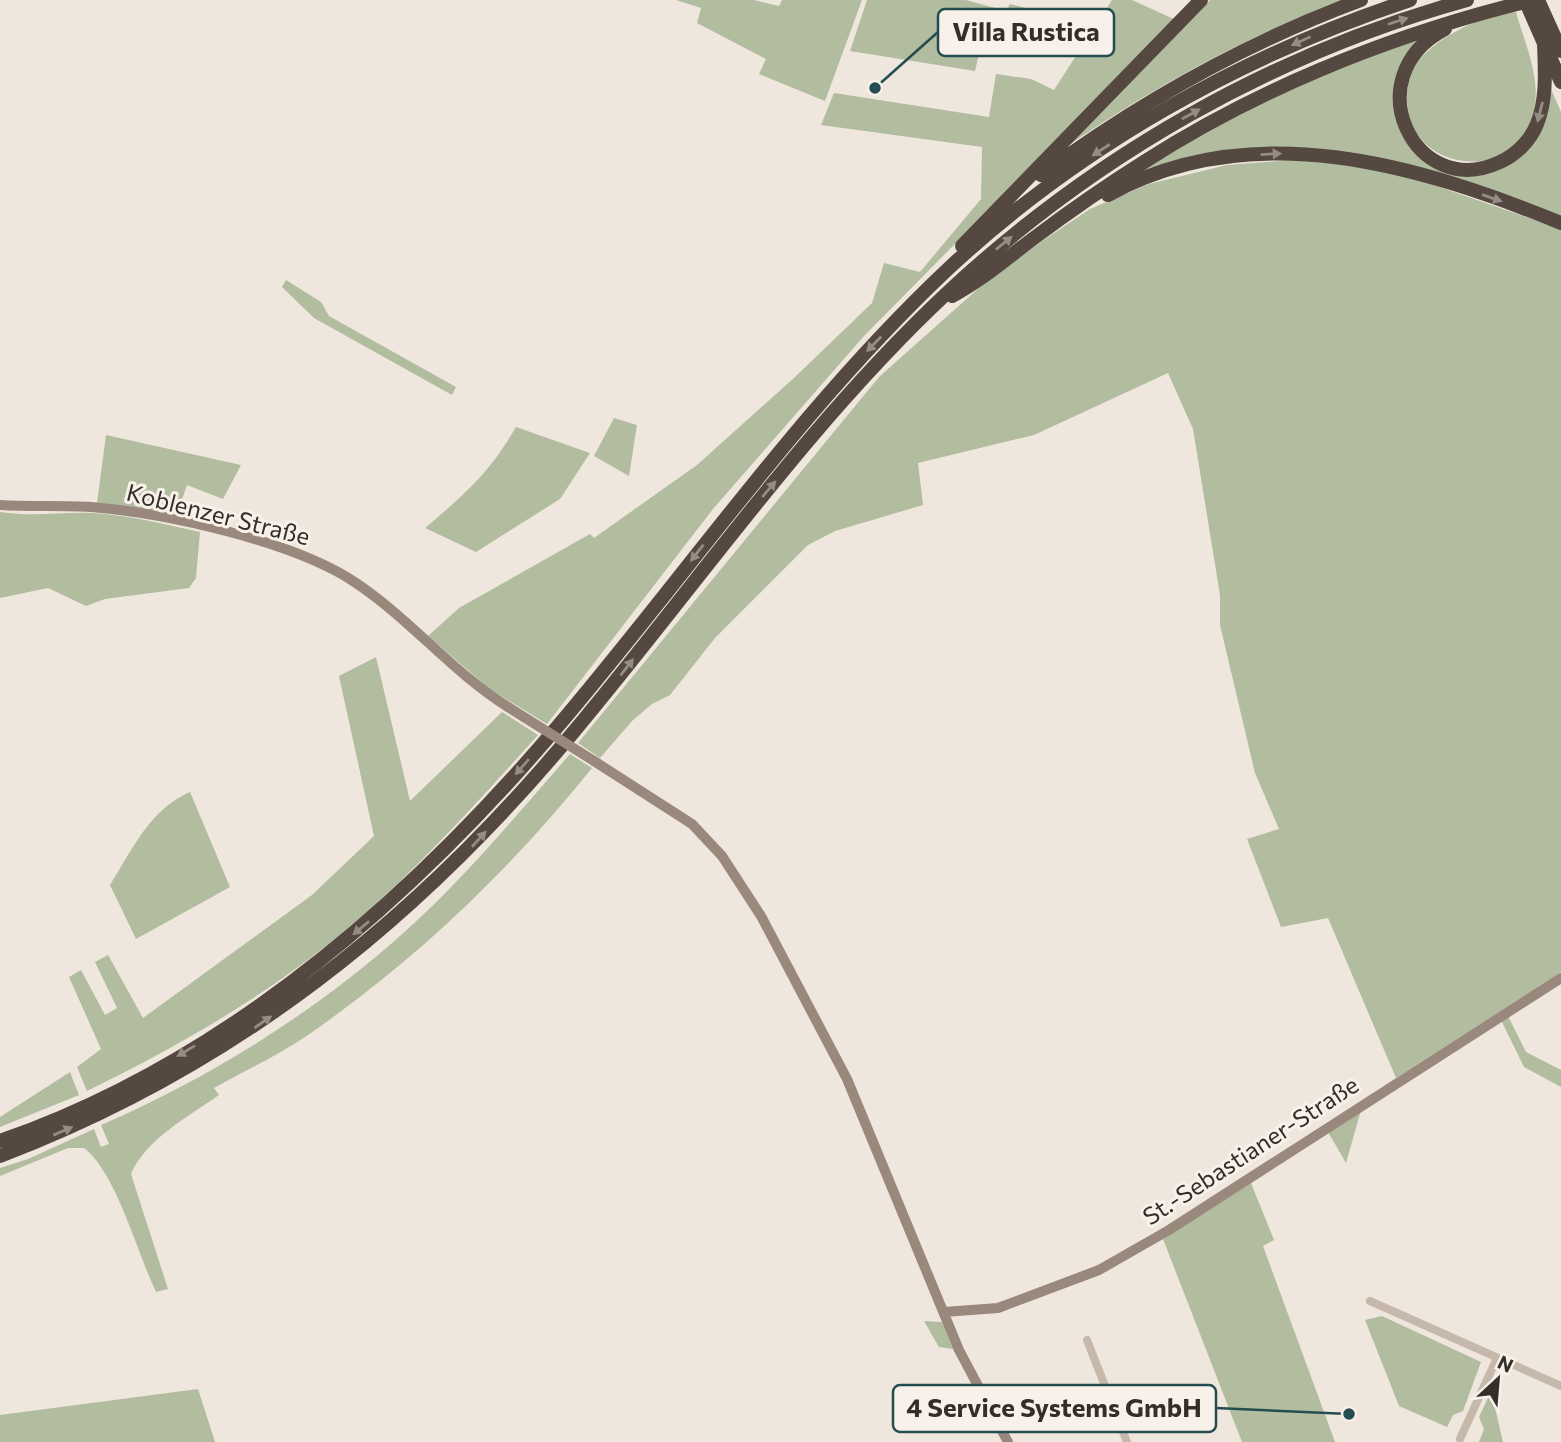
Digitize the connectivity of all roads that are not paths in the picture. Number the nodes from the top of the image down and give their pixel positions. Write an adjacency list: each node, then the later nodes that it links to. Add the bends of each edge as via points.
1 (1201, 0): 13 (highway)
2 (1361, 0): 13 (highway, via 1181,82 1105,128)
3 (1410, 0): 16 (highway, one-way to 16, via 1308,38 1168,108 1022,207)
4 (1467, 0): 17 (highway, one-way to 4, via 1051,205 1177,121 1317,52)
5 (1525, 0): 10 (highway)
6 (1536, 0): 8 (highway, bridge); 11 (highway)
7 (1548, 0): 9 (highway)
8 (1479, 13): 10 (highway, one-way to 8, via 1543,97 1529,139 1492,166 1468,169 1444,164 1420,149 1404,126 1399,83 1419,46); 15 (highway, via 1392,41 1229,113 1146,161)
9 (1561, 29)
10 (1544, 44): 12 (highway)
11 (1561, 51)
12 (1561, 82)
13 (1021, 189): 16 (highway, via 946,261)
14 (1561, 223): 15 (highway, one-way to 14, via 1147,178 1226,158 1281,154 1342,156 1406,169)
15 (1046, 229): 17 (highway, via 971,286)
16 (922, 295): 20 (highway, one-way to 20, via 770,462 559,725 410,885 322,960 244,1015 119,1089 28,1132)
17 (935, 304): 21 (highway, one-way to 17, via 96,1116 189,1068 283,1008 394,920 470,849 544,767 825,422)
18 (0, 505): 23 (main road, Koblenzer Straße, bridge, via 121,510 274,546 340,573 508,707 692,824 738,880 782,952 847,1079)
19 (1561, 978): 23 (main road, St.-Sebastianer-Straße, via 1169,1230 1099,1270 998,1308)
20 (0, 1139)
21 (0, 1156)
22 (1370, 1301): 25 (street)
23 (942, 1308): 28 (main road, Koblenzer Straße)
24 (1087, 1339): 29 (street)
25 (1497, 1358): 26 (street); 27 (street)
26 (1561, 1386)
27 (1460, 1439)
28 (1008, 1442)
29 (1127, 1442)

